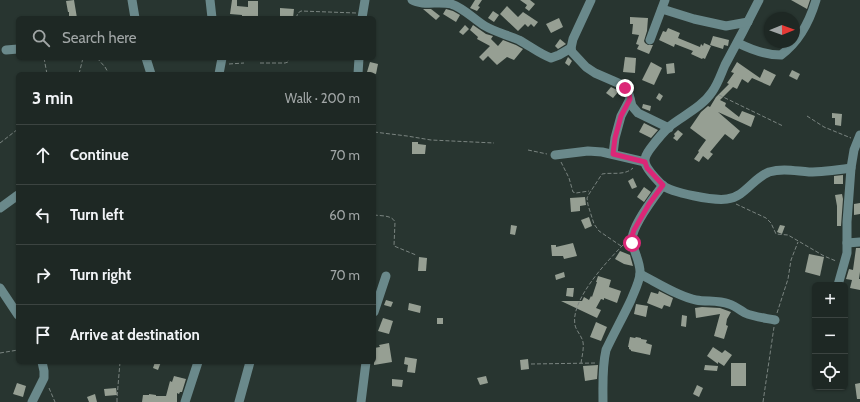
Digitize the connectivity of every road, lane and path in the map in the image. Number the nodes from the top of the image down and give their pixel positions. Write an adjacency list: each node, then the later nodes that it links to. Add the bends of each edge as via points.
1 (132, 0): 9 (street)
2 (210, 0): 10 (street)
3 (365, 0): 12 (street)
4 (412, 0): 16 (street, via 420,3 453,4 484,26 551,58)
5 (592, 0): 16 (street)
6 (759, 0): 13 (street)
7 (816, 0): 15 (street, via 814,9 795,42 781,55 764,54)
8 (664, 4): 13 (street, via 694,19 726,26); 14 (street)
9 (135, 16)
10 (212, 16)
11 (297, 16): 12 (path, via 301,11)
12 (362, 16)
13 (748, 22): 15 (street)
14 (650, 40)
15 (738, 43): 33 (street)
16 (571, 48): 34 (street, via 586,68 618,83 625,88)
17 (16, 49): 18 (street)
18 (6, 50)
19 (44, 60): 28 (path)
20 (82, 60): 29 (path)
21 (99, 60): 30 (path)
22 (147, 60): 31 (street)
23 (288, 60): 26 (path, via 285,63)
24 (359, 60): 32 (street)
25 (244, 63): 27 (path)
26 (260, 63)
27 (220, 66)
28 (47, 72)
29 (80, 72)
30 (108, 72)
31 (150, 72)
32 (358, 72)
33 (713, 92): 36 (path); 37 (street, via 698,107)
34 (630, 99): 37 (street, via 638,113); 44 (street, via 621,116)
35 (807, 116): 40 (path, via 824,127)
36 (783, 126)
37 (669, 128): 46 (street, via 656,141)
38 (16, 131): 41 (path)
39 (376, 132): 42 (path, via 431,140)
40 (859, 138): 47 (street)
41 (0, 143)
42 (494, 143)
43 (528, 150): 45 (path)
44 (613, 154): 45 (street, via 588,151); 46 (street)
45 (555, 155): 49 (path, via 570,178 573,192)
46 (643, 161): 48 (street); 49 (path, via 624,173 602,174)
47 (854, 163): 51 (street, via 810,172 770,172 741,194); 57 (street)
48 (663, 185): 51 (street, via 693,195); 54 (street, via 649,204)
49 (590, 191): 58 (path, via 587,198 594,224)
50 (16, 196): 52 (street)
51 (726, 199): 55 (path, via 766,218 776,234 787,234)
52 (0, 208)
53 (376, 215): 59 (path, via 394,219 394,246)
54 (632, 236): 58 (path); 61 (street)
55 (798, 242): 60 (path); 67 (path)
56 (860, 242): 57 (street)
57 (847, 243): 60 (street)
58 (621, 247): 70 (path, via 585,290 577,306 575,326 583,339)
59 (416, 255)
60 (844, 263): 63 (street)
61 (640, 274): 67 (street, via 683,296 695,300 726,303 745,313); 71 (street, via 637,287 606,350)
62 (386, 276): 65 (street)
63 (839, 282)
64 (0, 288): 66 (street)
65 (376, 306)
66 (16, 312)
67 (775, 320): 86 (path)
68 (16, 350): 69 (path)
69 (0, 353)
70 (581, 363): 71 (path); 77 (path)
71 (604, 363): 85 (street)
72 (42, 364): 78 (street)
73 (120, 364): 81 (path)
74 (197, 364): 82 (street)
75 (249, 364): 83 (street)
76 (366, 364): 84 (street)
77 (531, 364)
78 (44, 378): 79 (street); 80 (path)
79 (32, 402)
80 (55, 402)
81 (117, 402)
82 (185, 402)
83 (239, 402)
84 (361, 402)
85 (604, 402)
86 (763, 402)

